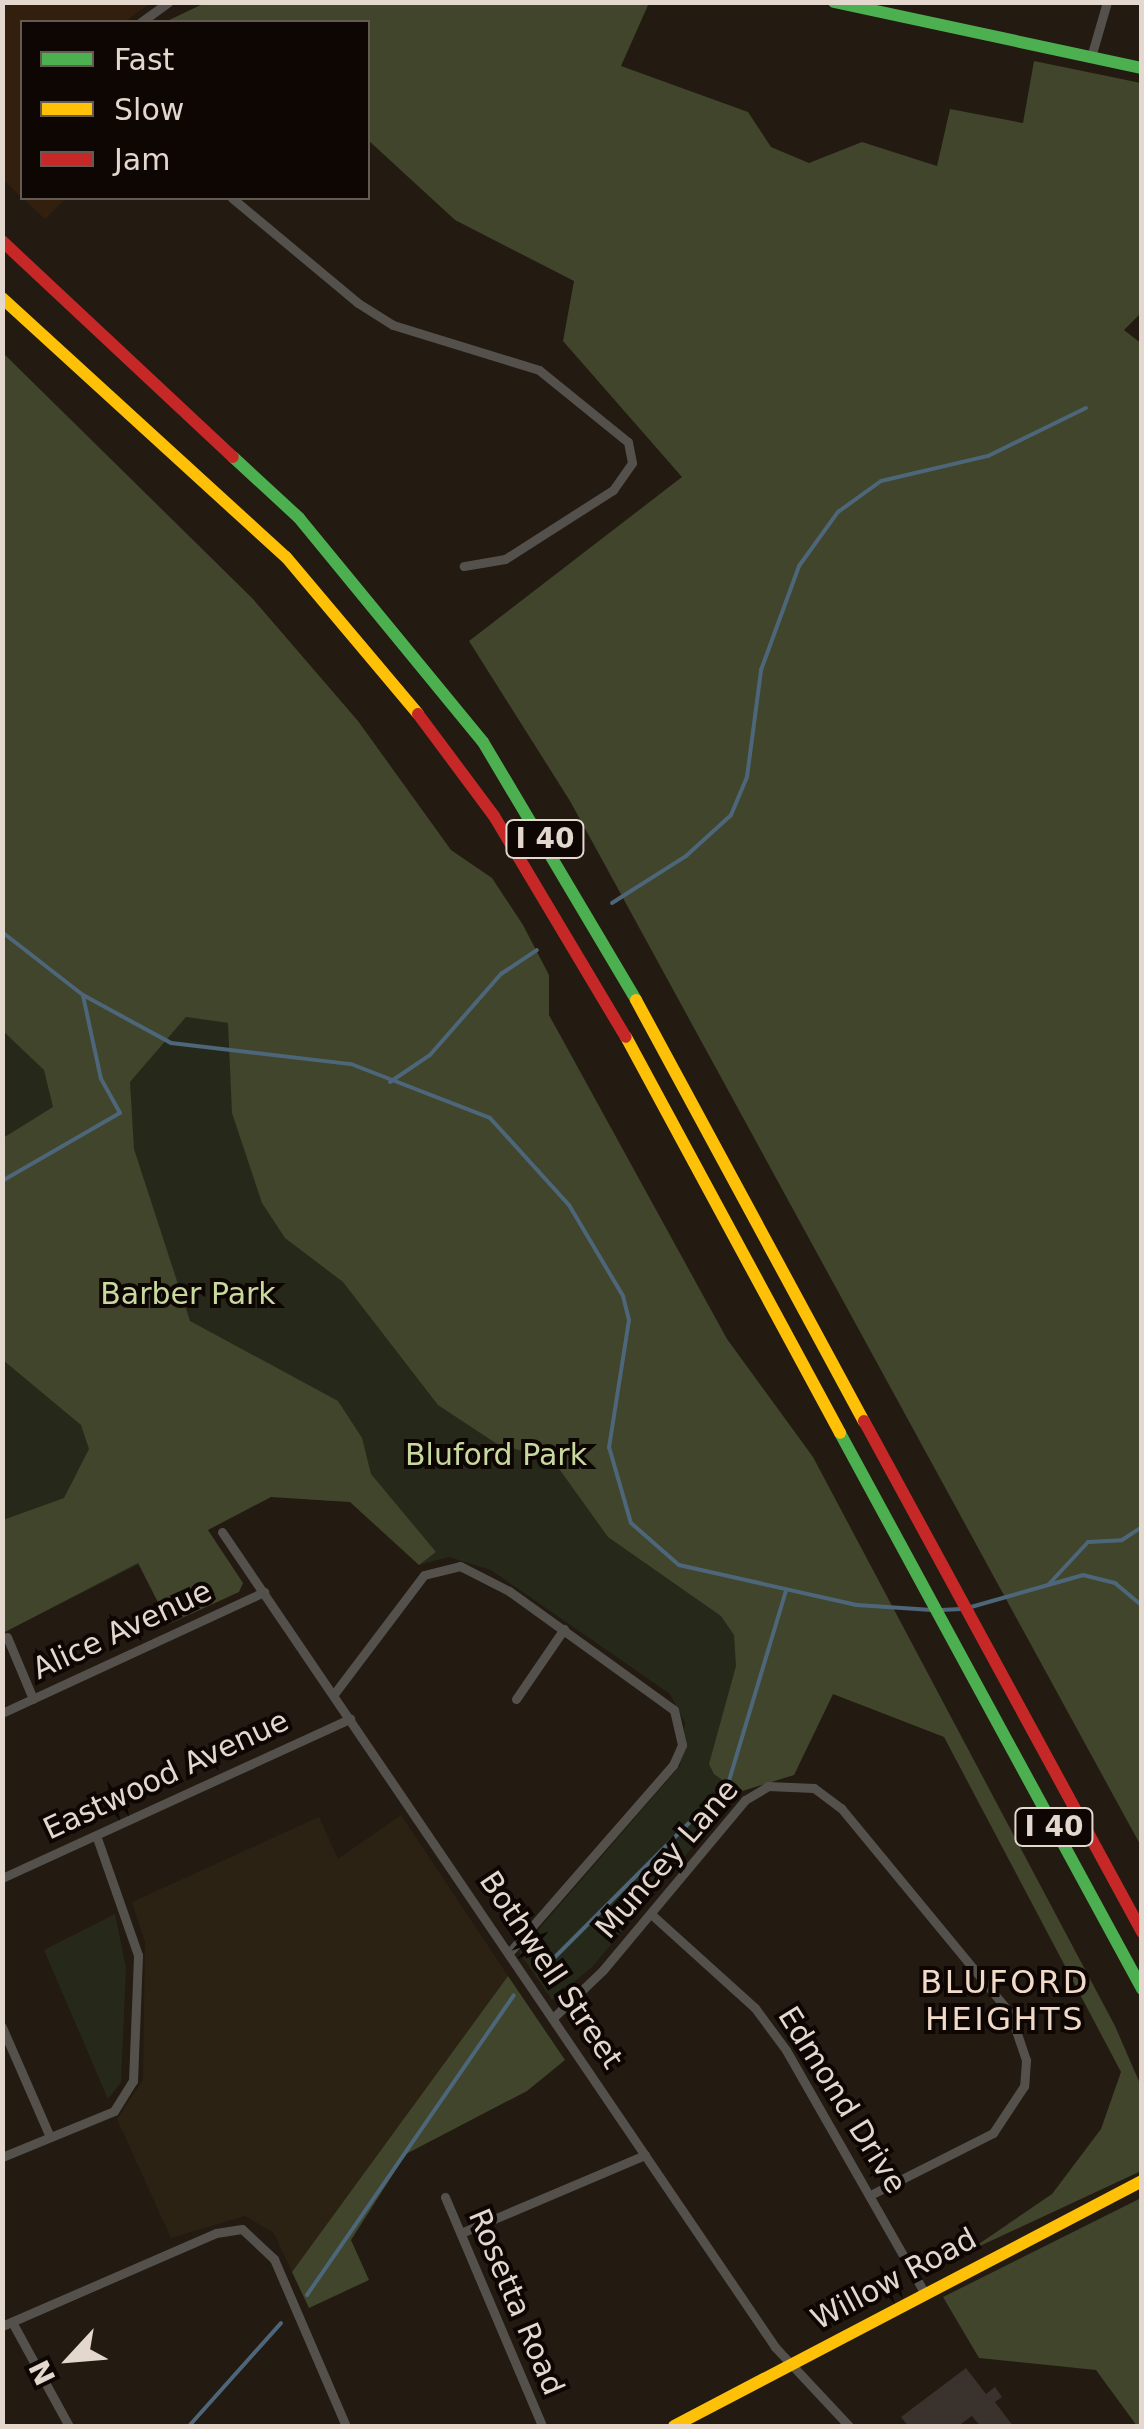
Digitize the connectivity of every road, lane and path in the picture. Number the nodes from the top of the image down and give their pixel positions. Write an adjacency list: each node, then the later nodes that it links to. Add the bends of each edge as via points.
1 (169, 2): 4 (street)
2 (834, 2): 5 (main road)
3 (1107, 2): 5 (street)
4 (144, 20)
5 (1091, 58): 6 (main road)
6 (1142, 68)
7 (234, 200): 10 (street, via 358,303 423,336 539,370 628,442 632,463 612,490 505,559)
8 (2, 241): 23 (main road, I 40, via 299,518 483,742 577,892)
9 (2, 298): 25 (main road, I 40, via 286,558 461,770 578,949)
10 (464, 566)
11 (222, 1532): 12 (street, Bothwell Street)
12 (264, 1592): 15 (street, Bothwell Street); 16 (street, Alice Avenue)
13 (564, 1629): 15 (street, via 479,1572 442,1568 424,1575); 17 (street); 24 (street, via 661,1694 674,1710 682,1745)
14 (8, 1636): 16 (street)
15 (334, 1694): 19 (street, Bothwell Street)
16 (33, 1699): 18 (street, Alice Avenue)
17 (516, 1699)
18 (2, 1714)
19 (350, 1718): 20 (street, Eastwood Avenue); 24 (street, Bothwell Street)
20 (96, 1834): 21 (street, Eastwood Avenue); 28 (street, via 138,1955 133,2082 114,2110)
21 (2, 1878)
22 (651, 1914): 26 (street, Muncey Lane); 32 (street, Edmond Drive, via 755,2008); 32 (street, Muncey Lane, via 745,1800 768,1786 802,1785 841,1808 1010,2012 1026,2060 1013,2109 993,2133)
23 (1142, 1932)
24 (509, 1952): 26 (street, Bothwell Street)
25 (1142, 1989)
26 (553, 2018): 29 (street, Bothwell Street)
27 (2, 2027): 28 (street)
28 (50, 2137): 30 (street)
29 (646, 2155): 34 (street); 37 (street, Bothwell Street)
30 (2, 2157)
31 (1142, 2181): 35 (main road, Willow Road)
32 (874, 2193): 35 (street, Edmond Drive)
33 (444, 2196): 34 (street, Rosetta Road)
34 (461, 2233): 40 (street, Rosetta Road)
35 (923, 2290): 37 (main road, Willow Road)
36 (7, 2324): 38 (street); 39 (street, via 216,2233 256,2234)
37 (792, 2361): 41 (main road, Willow Road); 42 (street, Bothwell Street)
38 (68, 2426)
39 (346, 2426)
40 (542, 2426)
41 (674, 2426)
42 (849, 2426)

